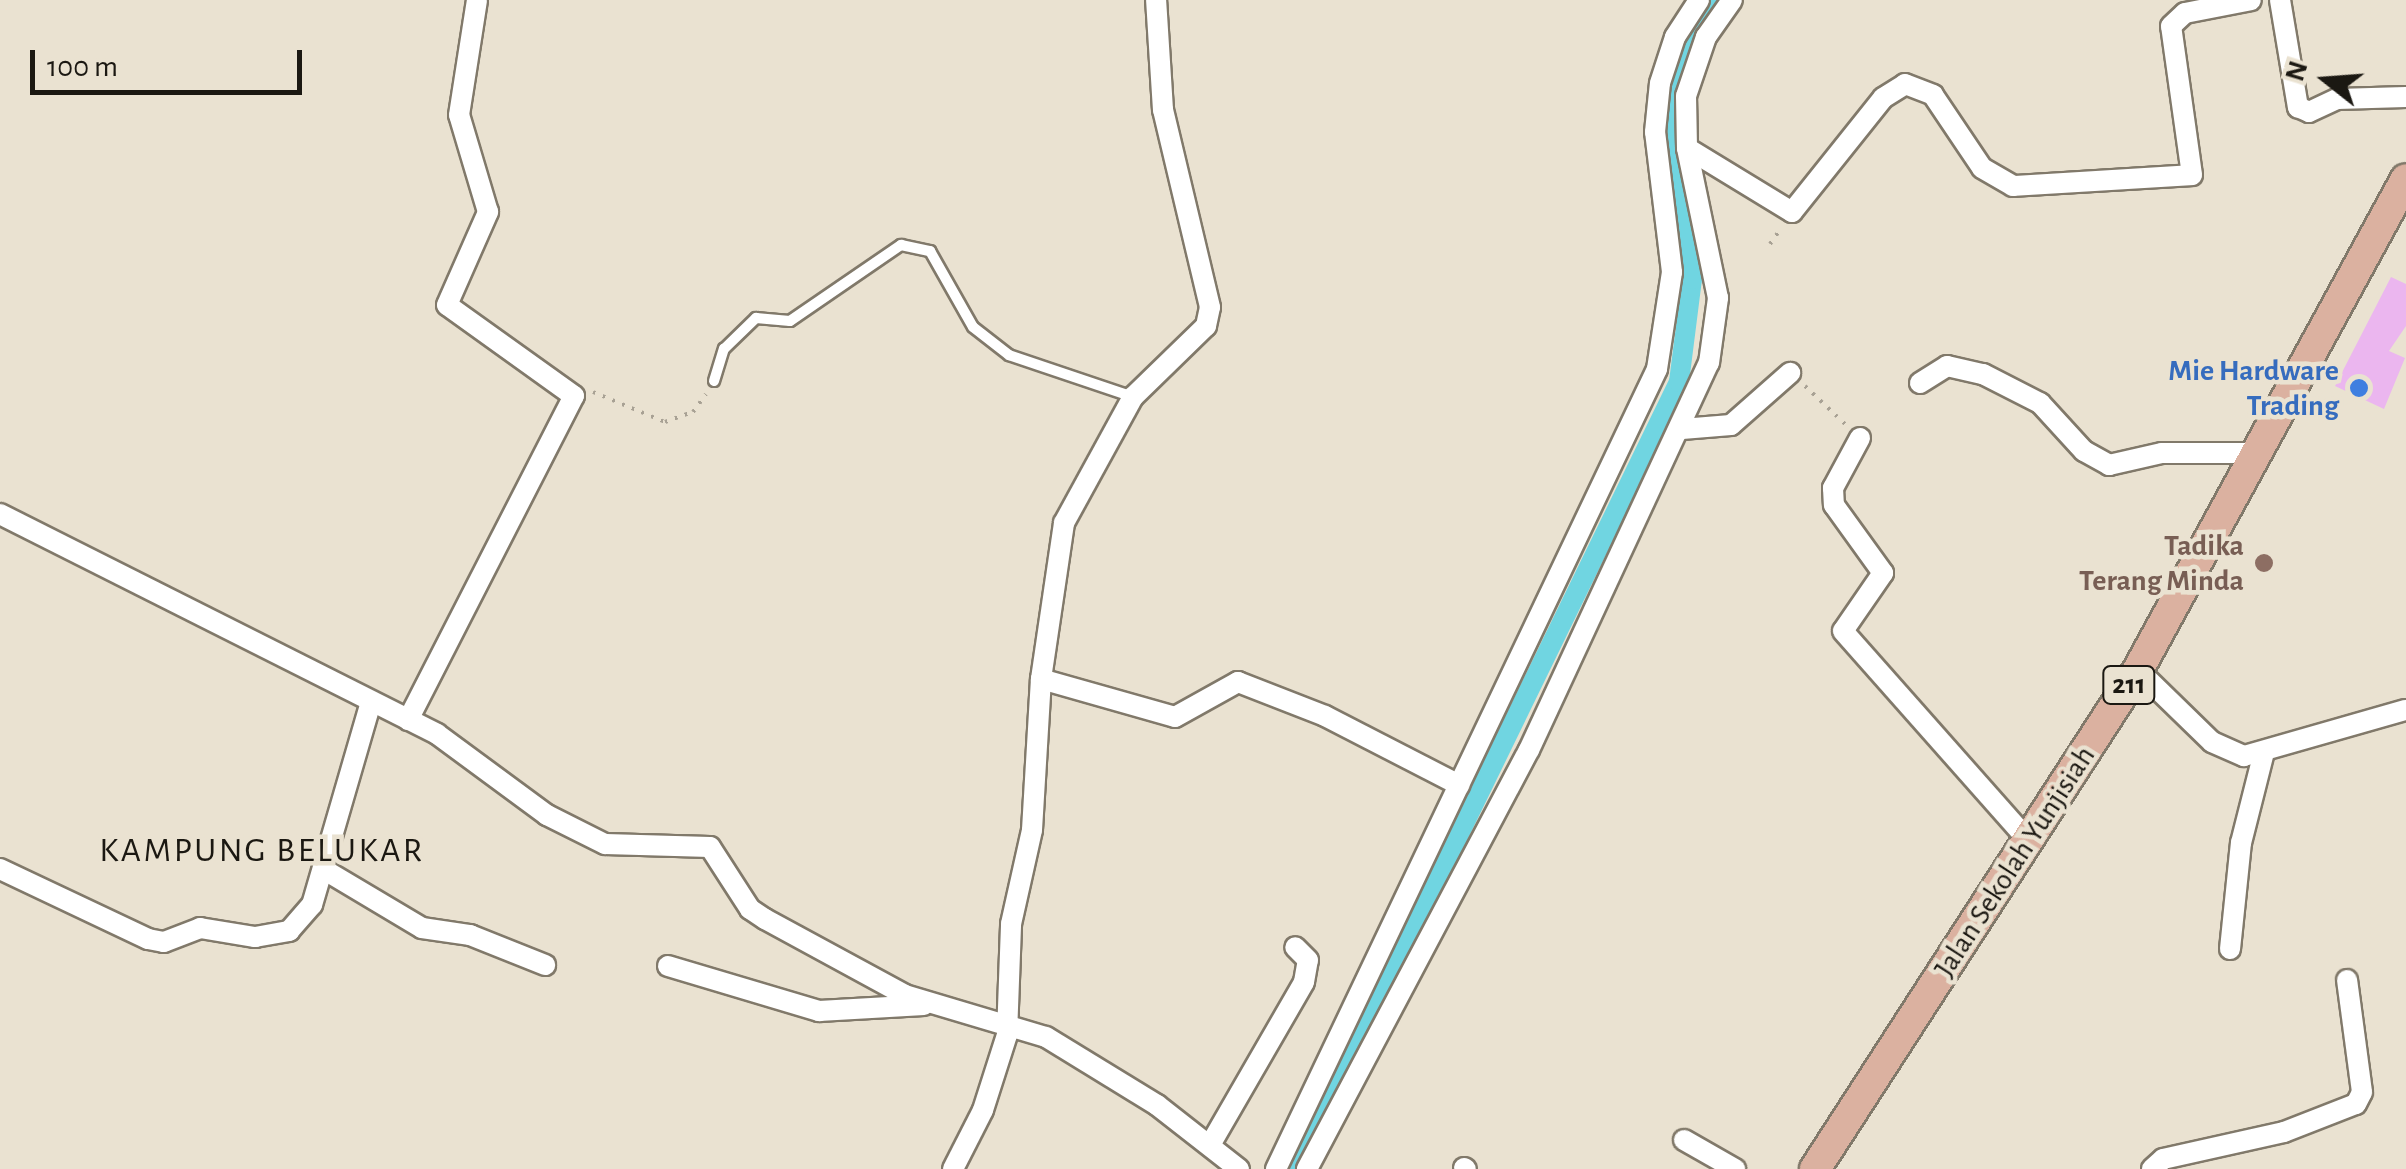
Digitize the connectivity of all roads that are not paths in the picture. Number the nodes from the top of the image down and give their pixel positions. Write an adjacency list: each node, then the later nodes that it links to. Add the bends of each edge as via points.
1 (478, 0): 22 (street, via 459,114 488,212 447,304 574,396)
2 (1156, 0): 13 (street, via 1164,110 1210,307 1206,326)
3 (1699, 0): 24 (street, via 1675,37 1660,83 1655,132 1672,272 1658,369)
4 (2252, 0): 8 (street, via 2185,13 2171,26 2192,175 2013,186 1982,168 1933,94 1905,84 1884,98 1792,212)
5 (2280, 0): 7 (street, via 2298,107 2308,112 2337,99)
6 (1726, 2): 8 (street, via 1694,64)
7 (2406, 98)
8 (1687, 148): 14 (street, via 1718,298 1710,363)
9 (2406, 179): 16 (main road, Jalan Sekolah Yunjisiah / 211)
10 (1790, 373): 14 (street, via 1731,425)
11 (714, 381): 13 (lane, via 724,350 756,318 790,321 901,245 930,252 974,327 1019,362)
12 (1920, 383): 16 (street, via 1947,366 1984,374 2040,403 2084,451 2109,466 2162,454)
13 (1133, 397): 19 (street, via 1064,524)
14 (1682, 429): 40 (street, via 1529,750)
15 (1860, 438): 25 (street, via 1833,488 1834,505 1883,573 1843,631)
16 (2260, 453): 18 (main road, Jalan Sekolah Yunjisiah / 211)
17 (0, 514): 20 (street)
18 (2138, 670): 23 (street, via 2212,742 2244,756); 25 (main road, Jalan Sekolah Yunjisiah / 211)
19 (1040, 679): 24 (street, via 1174,717 1238,682 1326,716); 34 (street, via 1032,830 1011,924)
20 (371, 702): 22 (street); 27 (street)
21 (2406, 710): 23 (street)
22 (408, 720): 33 (street, via 605,844 710,847 750,909)
23 (2264, 752): 29 (street, via 2241,843)
24 (1460, 785): 39 (street)
25 (2029, 841): 42 (main road, Jalan Sekolah Yunjisiah / 211)
26 (0, 869): 27 (street, via 164,942 200,928 256,937 290,931 312,905)
27 (323, 869): 30 (street, via 422,928 470,936)
28 (1295, 946): 36 (street, via 1308,960 1304,982)
29 (2230, 950)
30 (545, 965)
31 (668, 966): 33 (street, via 819,1010)
32 (2347, 980): 43 (street, via 2362,1092 2356,1104 2316,1122 2163,1159)
33 (932, 1004): 34 (street)
34 (1004, 1023): 36 (street, via 1099,1068); 37 (street, via 983,1110)
35 (1684, 1140): 41 (street)
36 (1210, 1144): 38 (street)
37 (953, 1169)
38 (1239, 1169)
39 (1276, 1169)
40 (1307, 1169)
41 (1735, 1169)
42 (1815, 1169)
43 (2152, 1169)

